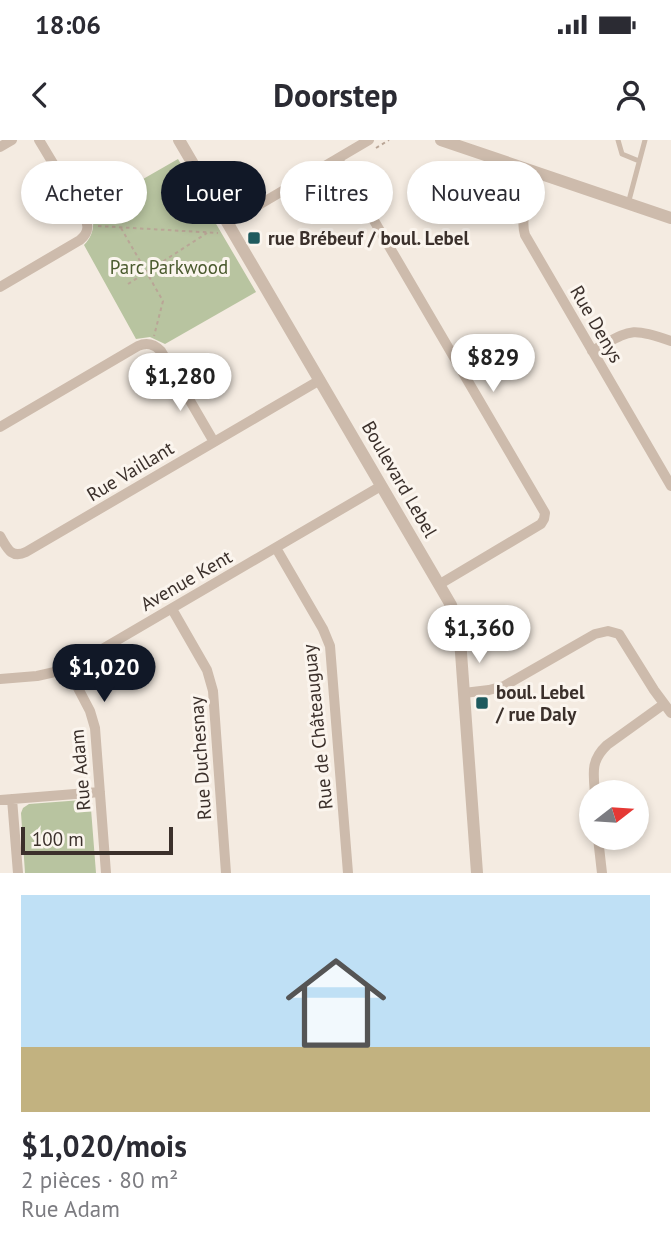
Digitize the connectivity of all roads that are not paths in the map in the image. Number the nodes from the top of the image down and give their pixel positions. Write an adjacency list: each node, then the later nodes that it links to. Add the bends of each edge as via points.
1 (12, 140): 8 (street)
2 (40, 140): 17 (street, via 84,215 87,230 80,240)
3 (179, 140): 16 (street, Boulevard Lebel)
4 (369, 140): 9 (street)
5 (441, 140): 10 (street)
6 (618, 140): 11 (lane, via 622,154)
7 (645, 140): 11 (lane)
8 (0, 147)
9 (338, 159): 16 (street); 27 (street, via 545,513 541,524)
10 (501, 161)
11 (639, 161): 13 (lane)
12 (545, 176): 13 (street)
13 (628, 204): 14 (street)
14 (671, 218)
15 (524, 224): 19 (street, Rue Denys, via 528,240)
16 (224, 227): 20 (street, Boulevard Lebel)
17 (0, 287)
18 (671, 341): 19 (street, via 632,331)
19 (592, 351): 24 (street, Rue Denys)
20 (320, 380): 22 (street, Rue Vaillant); 23 (street, Boulevard Lebel)
21 (0, 427): 22 (street, via 147,344 161,351)
22 (214, 442): 25 (street, Rue Vaillant, via 22,554 9,552)
23 (381, 486): 26 (street, Avenue Kent); 27 (street, Boulevard Lebel)
24 (671, 486)
25 (0, 536)
26 (276, 548): 28 (street, Avenue Kent); 41 (street, Rue de Châteauguay, via 330,646)
27 (440, 584): 31 (street, Boulevard Lebel, via 457,624)
28 (172, 609): 29 (street, Avenue Kent); 40 (street, Rue Duchesnay, via 207,670 213,691)
29 (68, 669): 30 (street, Avenue Kent); 34 (street, Rue Adam, via 93,720)
30 (0, 679)
31 (464, 693): 32 (street, via 509,684 608,631 622,638); 42 (street, Boulevard Lebel)
32 (668, 708): 33 (street, via 607,745 596,759)
33 (595, 780)
34 (100, 792): 35 (street); 39 (street, Rue Adam)
35 (12, 799): 36 (street); 38 (street)
36 (0, 800)
37 (599, 850): 43 (street)
38 (18, 873)
39 (106, 873)
40 (226, 873)
41 (348, 873)
42 (477, 873)
43 (602, 873)

